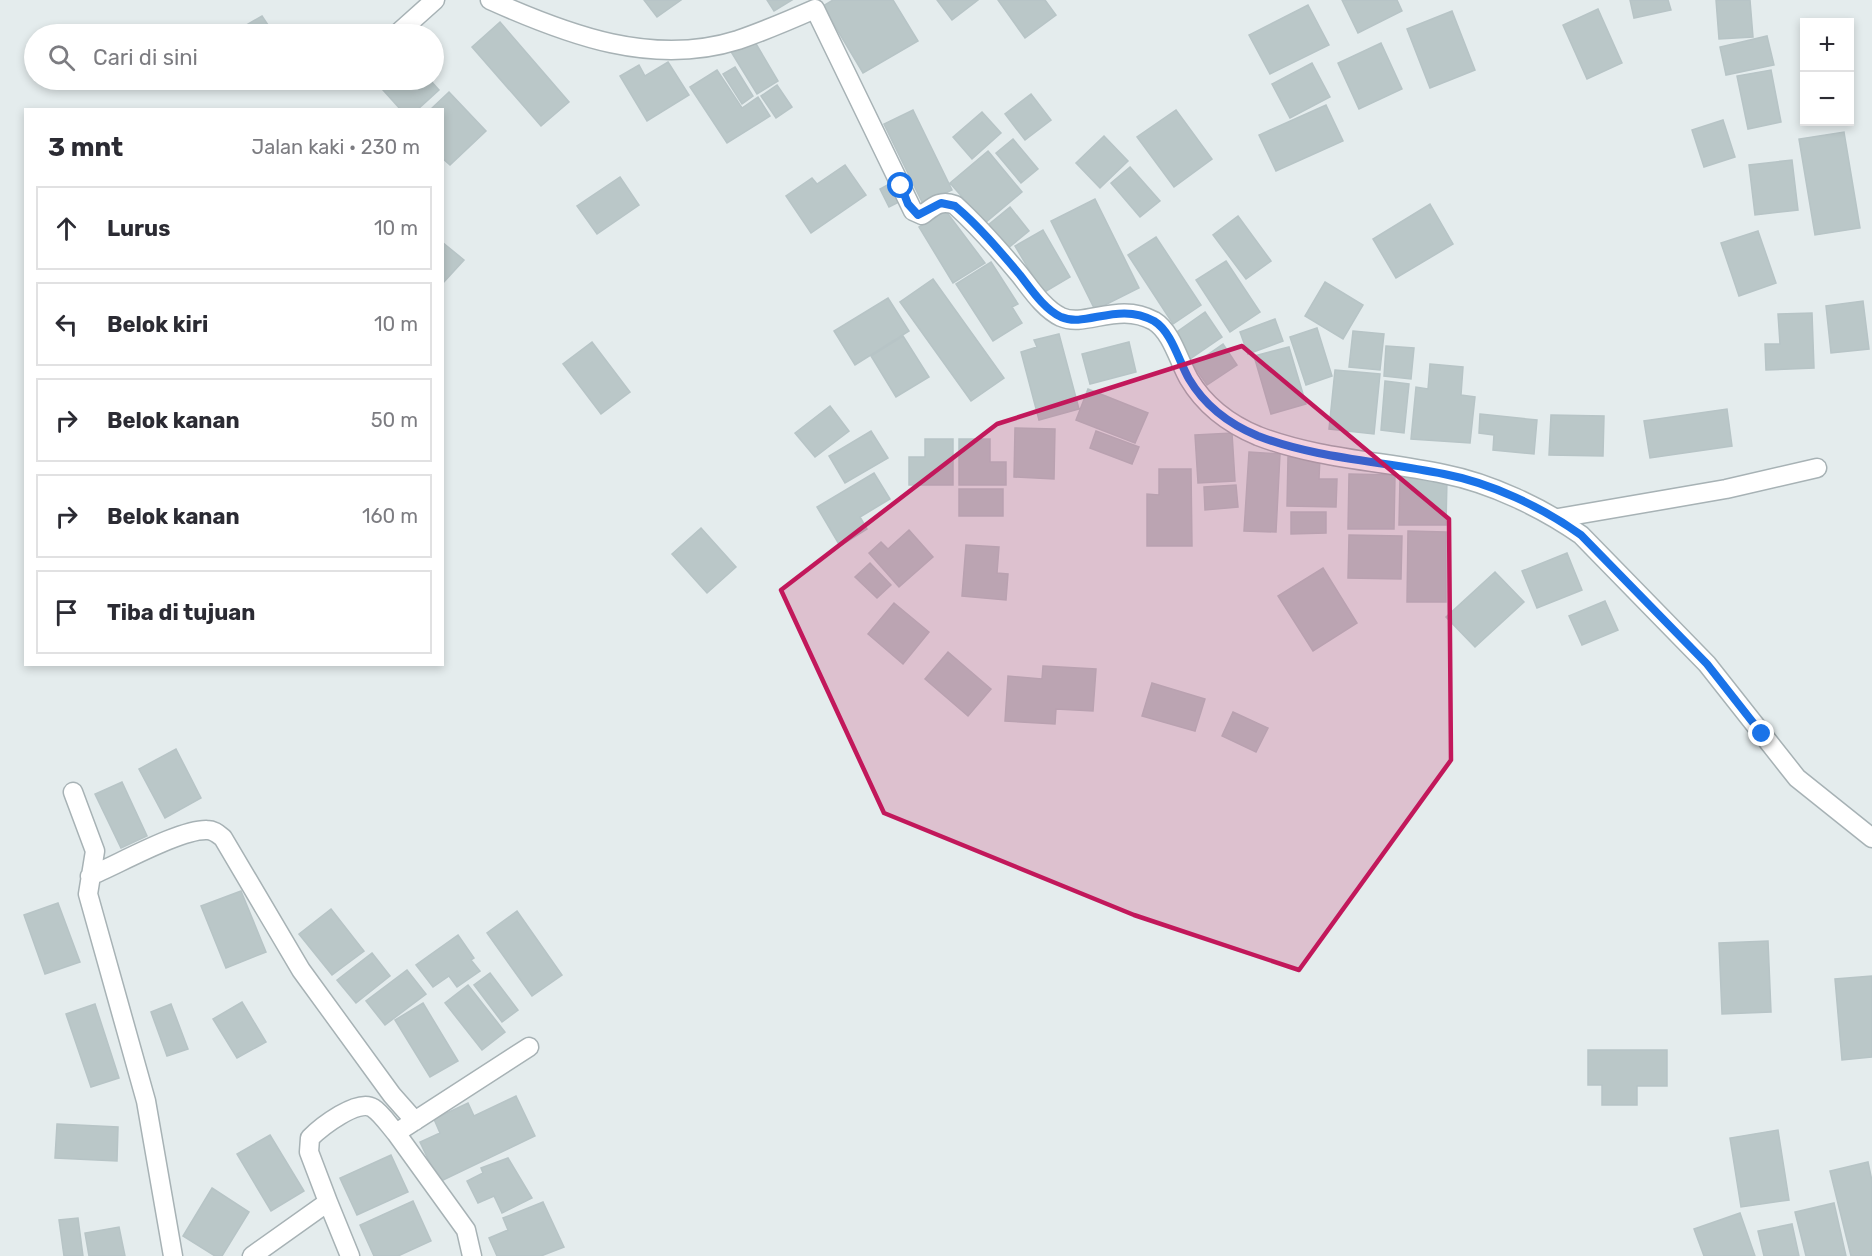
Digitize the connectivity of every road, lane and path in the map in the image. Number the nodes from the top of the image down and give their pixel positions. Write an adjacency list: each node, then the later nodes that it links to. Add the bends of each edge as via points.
1 (435, 0): 4 (street)
2 (490, 0): 3 (street, via 590,39 672,51 737,40)
3 (813, 4): 6 (street, via 913,212 922,215 941,203 955,206 1060,317 1073,320 1128,313 1154,322 1164,330 1200,397 1256,435 1347,460 1447,474)
4 (408, 24)
5 (1817, 468): 6 (street, via 1726,489)
6 (1558, 518): 8 (street, via 1581,535 1707,664 1797,778)
7 (73, 792): 9 (street, via 93,843 95,859)
8 (1872, 838)
9 (90, 876): 11 (street, via 187,833 217,833 301,970 392,1095); 14 (street, via 89,902 146,1101)
10 (529, 1047): 11 (street)
11 (415, 1120): 12 (street)
12 (396, 1133): 13 (street, via 374,1108 363,1105 351,1108 310,1138 308,1148); 17 (street, via 466,1230)
13 (328, 1202): 15 (street); 16 (street)
14 (173, 1256)
15 (252, 1256)
16 (350, 1256)
17 (472, 1256)

